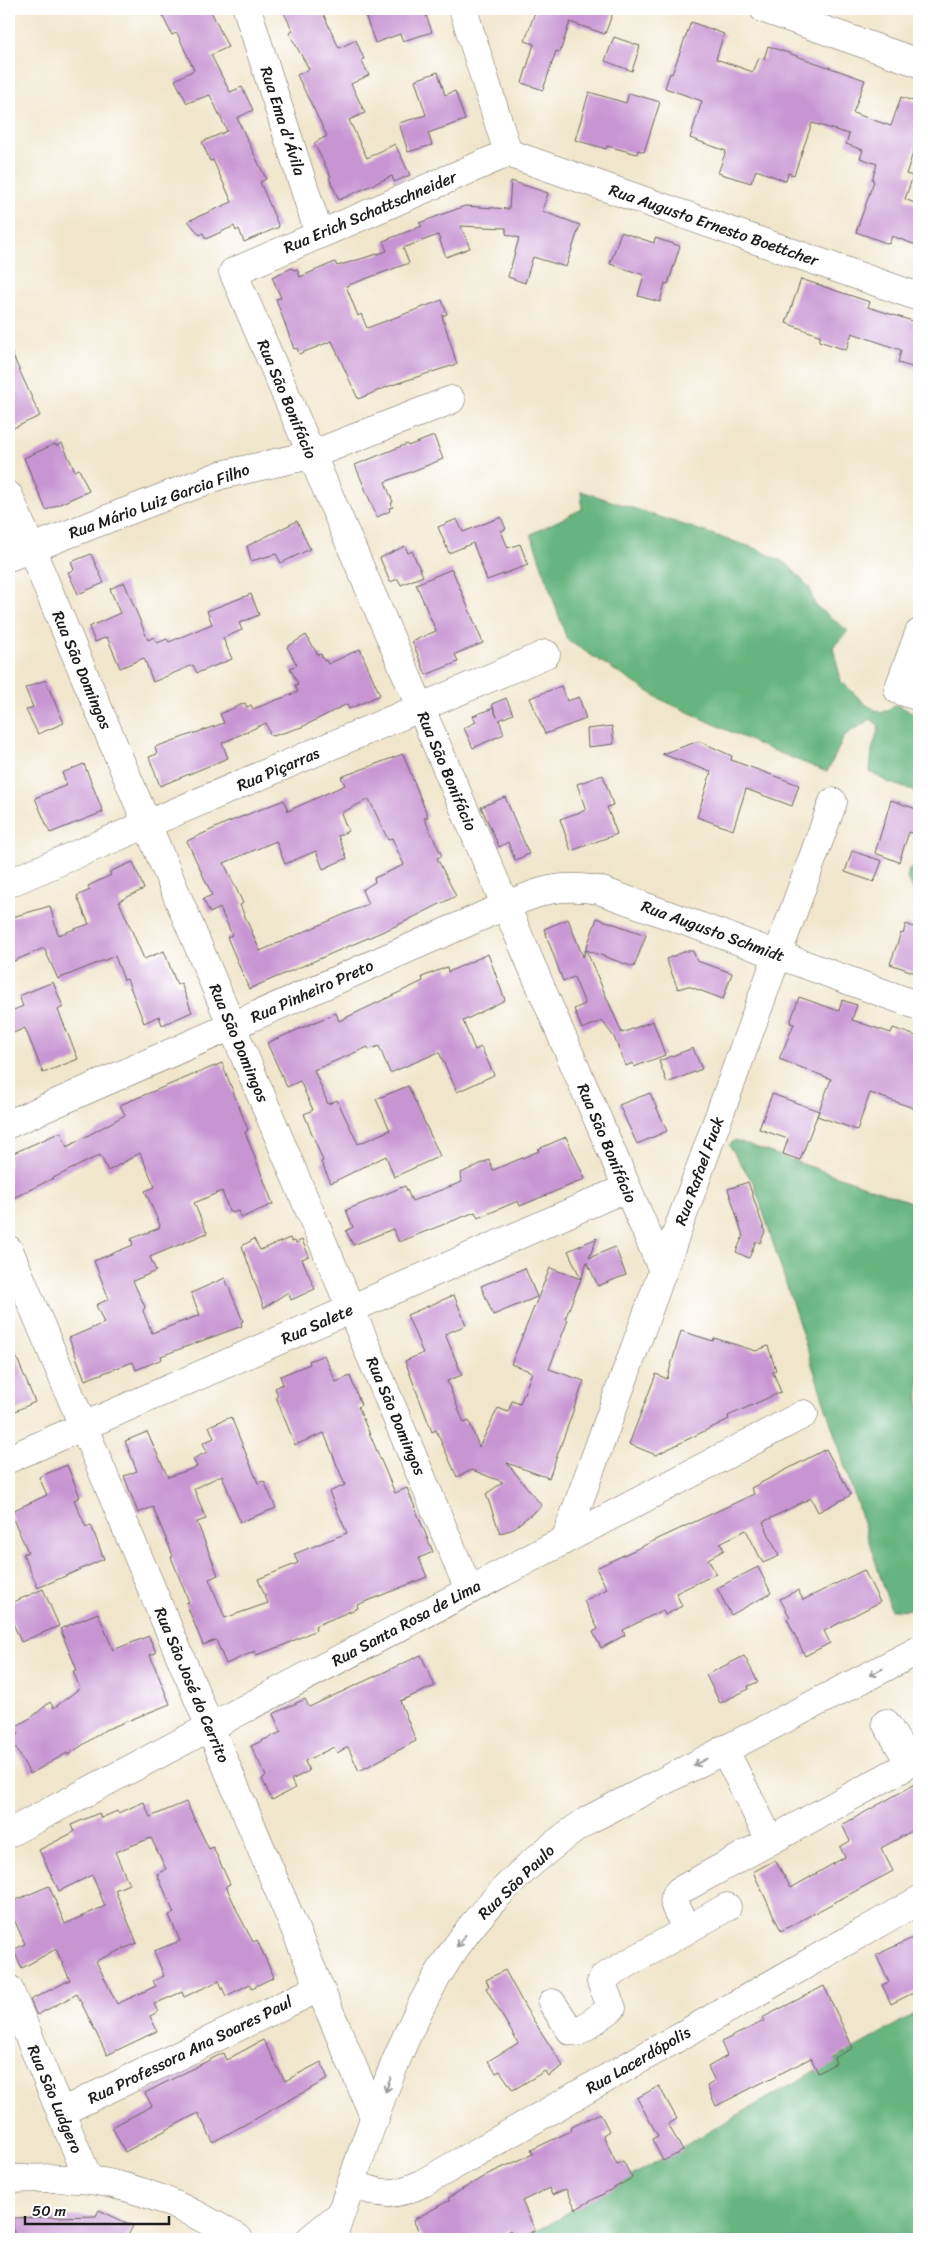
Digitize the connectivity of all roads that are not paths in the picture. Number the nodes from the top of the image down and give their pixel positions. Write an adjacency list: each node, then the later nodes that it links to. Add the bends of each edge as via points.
1 (247, 9): 6 (street, Rua Ema d'Ávila)
2 (463, 9): 5 (street)
3 (764, 9): 4 (street)
4 (919, 63)
5 (508, 153): 6 (street, Rua Erich Schattschneider); 8 (street, Rua Augusto Ernesto Boettcher)
6 (319, 234): 7 (street, Rua Erich Schattschneider)
7 (233, 272): 10 (street, Rua São Bonifácio)
8 (919, 297)
9 (451, 400): 10 (street, Rua Mário Luiz Garcia Filho)
10 (311, 455): 12 (street, Rua Mário Luiz Garcia Filho, via 221,475); 16 (street, Rua São Bonifácio)
11 (9, 496): 12 (street, Rua São Domingos)
12 (20, 553): 18 (street, Rua São Domingos)
13 (919, 633): 15 (street, via 898,690)
14 (546, 654): 16 (street, Rua Piçarras)
15 (919, 697)
16 (420, 708): 18 (street, Rua Piçarras); 20 (street, Rua São Bonifácio)
17 (833, 802): 21 (street, Rua Rafael Fuck)
18 (147, 824): 19 (street, Rua Piçarras); 23 (street, Rua São Domingos)
19 (9, 883)
20 (505, 906): 21 (street, Rua Augusto Schmidt, via 554,888 599,890); 23 (street, Rua Pinheiro Preto); 25 (street, Rua São Bonifácio)
21 (777, 954): 22 (street, Rua Augusto Schmidt); 27 (street, Rua Rafael Fuck)
22 (919, 1006)
23 (232, 1026): 24 (street, Rua Pinheiro Preto); 28 (street, Rua São Domingos)
24 (9, 1124)
25 (626, 1188): 27 (street, Rua São Bonifácio); 28 (street, Rua Salete)
26 (9, 1250): 30 (street, Rua São José do Cerrito)
27 (662, 1271): 32 (street, Rua Rafael Fuck)
28 (351, 1309): 30 (street, Rua Salete); 33 (street, Rua São Domingos)
29 (804, 1414): 32 (street, Rua Santa Rosa de Lima)
30 (83, 1426): 31 (street, Rua Salete); 36 (street, Rua São José do Cerrito)
31 (9, 1459)
32 (565, 1540): 33 (street, Rua Santa Rosa de Lima)
33 (470, 1590): 36 (street, Rua Santa Rosa de Lima)
34 (919, 1650): 37 (street, Rua São Paulo, one-way to 37)
35 (886, 1723): 39 (street, via 906,1757 901,1769)
36 (210, 1727): 38 (street, Rua Santa Rosa de Lima); 43 (street, Rua São José do Cerrito)
37 (724, 1749): 39 (street); 47 (street, Rua São Paulo, one-way to 47, via 588,1820 542,1853 501,1892 473,1924 436,1980 409,2033)
38 (9, 1833)
39 (770, 1840): 42 (street, via 674,1896 673,1902)
40 (919, 1900): 50 (street, Rua Lacerdópolis, via 423,2183 404,2192 388,2194)
41 (727, 1907): 42 (street)
42 (688, 1929): 45 (street, via 604,1976 601,1982 612,2008 578,2032 571,2032)
43 (319, 1988): 46 (street, Rua Professora Ana Soares Paul); 47 (street, Rua São José do Cerrito)
44 (9, 1989): 46 (street, Rua São Ludgero)
45 (552, 2003)
46 (60, 2112): 49 (street, Rua São Ludgero)
47 (375, 2119): 50 (street, Rua São Paulo)
48 (9, 2178): 49 (street)
49 (89, 2180): 52 (street, via 140,2191 193,2212)
50 (352, 2183): 51 (street, Rua São Paulo)
51 (336, 2227): 53 (street)
52 (224, 2235)
53 (310, 2239)

